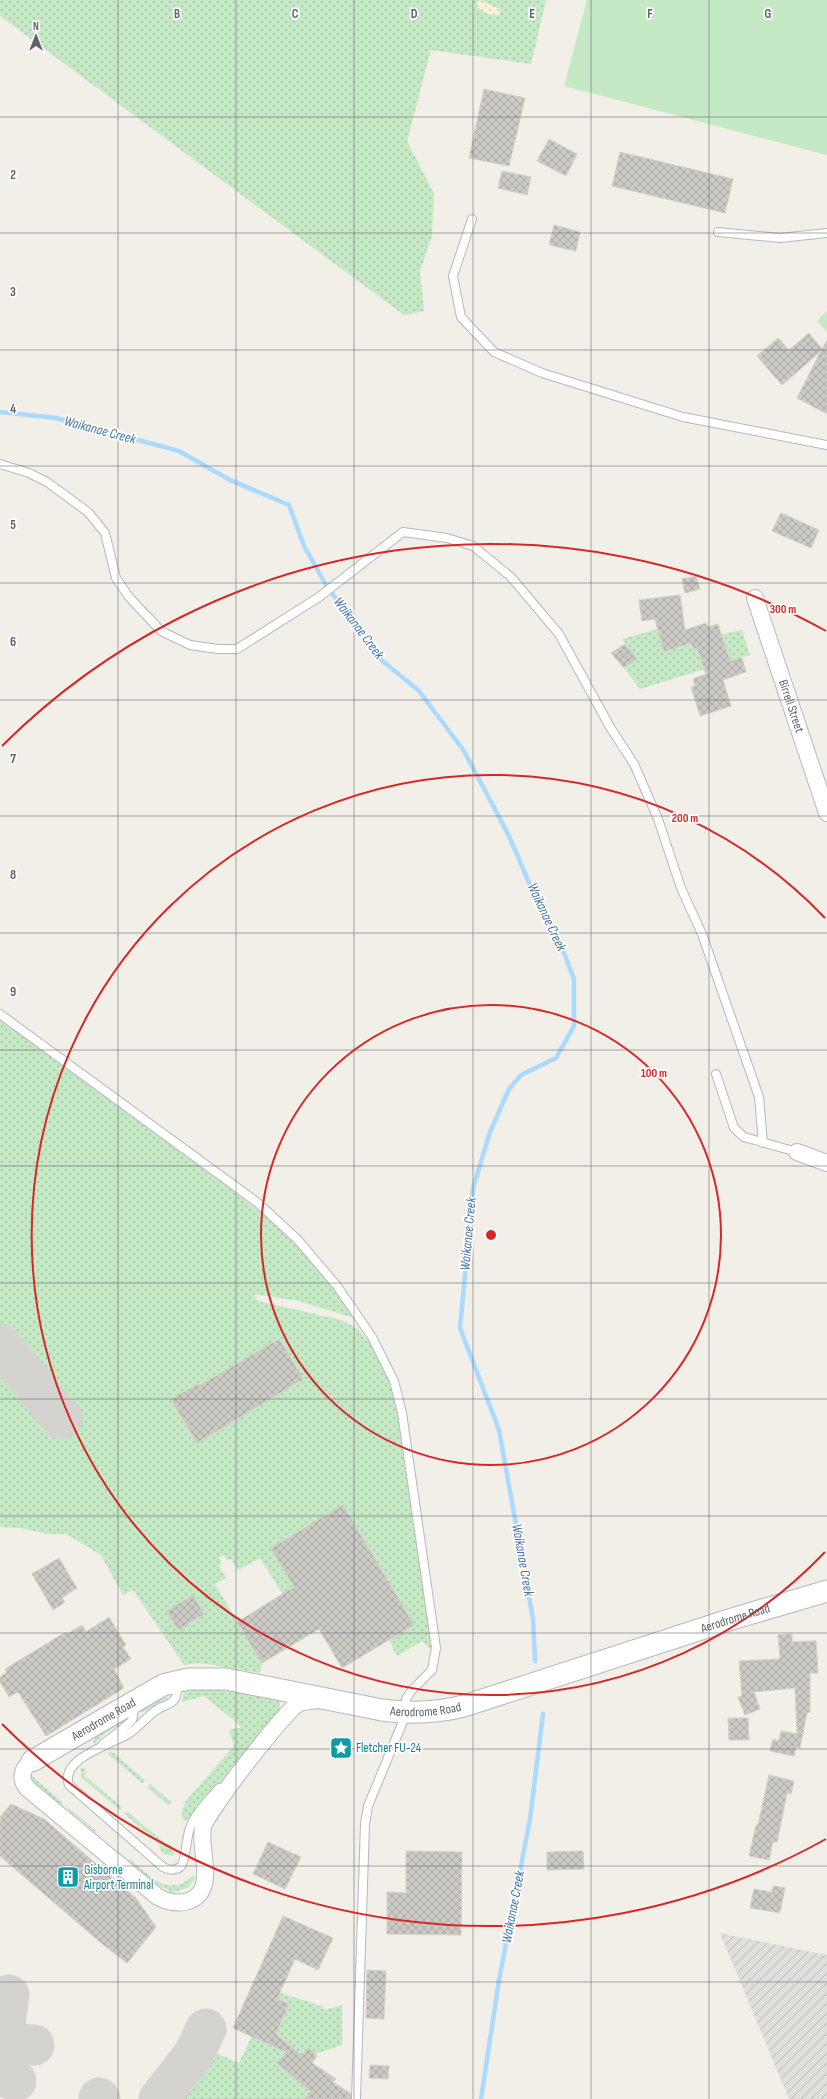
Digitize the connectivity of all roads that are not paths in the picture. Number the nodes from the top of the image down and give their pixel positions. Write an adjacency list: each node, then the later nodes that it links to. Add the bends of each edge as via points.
1 (472, 219): 4 (lane, via 453,276 460,317 494,352 542,374 683,417)
2 (718, 232): 3 (lane, via 780,238)
3 (827, 233)
4 (827, 445)
5 (0, 464): 10 (lane, via 47,482 88,512 105,533 116,578 130,597 161,631 190,645 218,650 237,649 319,597 403,532 447,538 472,546 511,577 559,634 610,727 634,764 658,819 681,888 702,934 759,1097)
6 (755, 598): 7 (street, Birrell Street)
7 (827, 814)
8 (0, 1014): 17 (lane, via 258,1203 298,1240 337,1286 372,1337 394,1381 402,1413 436,1648 432,1670 406,1699)
9 (716, 1074): 10 (lane, via 734,1128 744,1137)
10 (763, 1143): 11 (lane)
11 (797, 1152): 12 (street)
12 (827, 1164)
13 (827, 1591): 17 (street, Aerodrome Road, via 464,1706 432,1713)
14 (188, 1679): 15 (street, Aerodrome Road, via 163,1685); 16 (street, Aerodrome Road, via 226,1679); 18 (lane, via 179,1683 176,1698 172,1703 156,1710 141,1726 118,1741)
15 (140, 1697): 18 (lane, via 135,1704 130,1724); 19 (street, Aerodrome Road)
16 (340, 1702): 17 (street, Aerodrome Road); 20 (street, via 319,1700 297,1705)
17 (406, 1714): 21 (lane, via 368,1806 365,1824)
18 (99, 1747): 20 (lane, via 72,1766 68,1777 69,1785 169,1870 176,1870 182,1865 189,1828 195,1818 223,1784)
19 (32, 1761): 20 (street, via 22,1772 22,1781 27,1788 158,1897 176,1902 193,1899 202,1889 205,1872 202,1838 206,1820)
20 (248, 1761)
21 (356, 2099)

